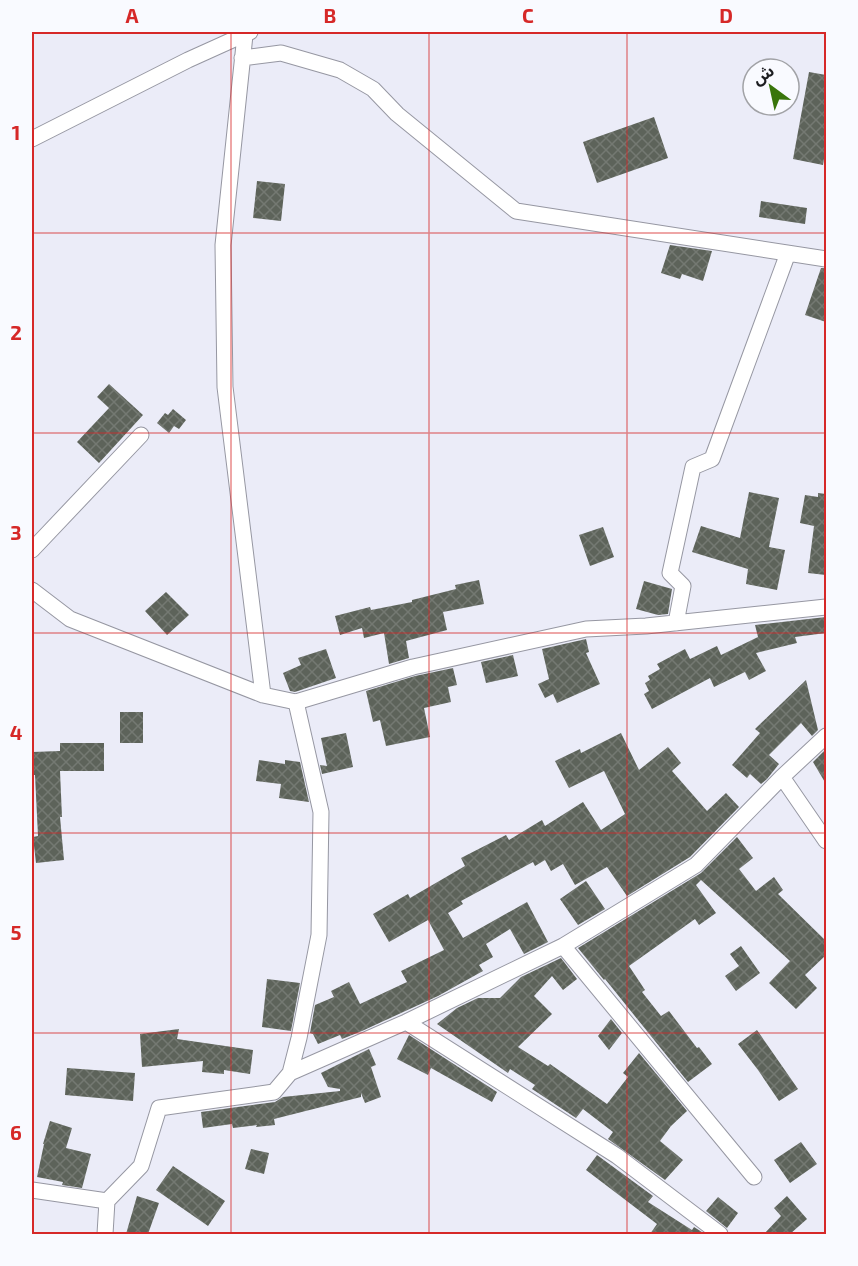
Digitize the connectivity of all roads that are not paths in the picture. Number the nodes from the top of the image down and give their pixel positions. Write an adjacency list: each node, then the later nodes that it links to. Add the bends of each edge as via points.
1 (248, 33): 2 (street); 3 (street)
2 (242, 58): 4 (street, via 281,53 340,70 373,89 397,114 516,212); 11 (street, via 223,245 225,387)
3 (32, 138)
4 (788, 253): 5 (street); 10 (street, via 712,459 693,467 670,573 683,586)
5 (826, 259)
6 (141, 435): 7 (street)
7 (32, 550)
8 (32, 590): 11 (street, via 70,619)
9 (826, 607): 10 (street)
10 (676, 623): 12 (street, via 586,629 528,641 413,667)
11 (263, 695): 12 (street)
12 (296, 702): 18 (street, via 321,812 320,935)
13 (826, 736): 14 (street)
14 (782, 777): 15 (street); 16 (street, via 696,865)
15 (826, 841)
16 (563, 946): 17 (street); 19 (street)
17 (406, 1022): 18 (street); 23 (street, via 617,1156)
18 (290, 1073): 21 (street, via 274,1092 159,1108 141,1166)
19 (754, 1177)
20 (32, 1190): 21 (street)
21 (107, 1202): 22 (street)
22 (105, 1234)
23 (720, 1234)

